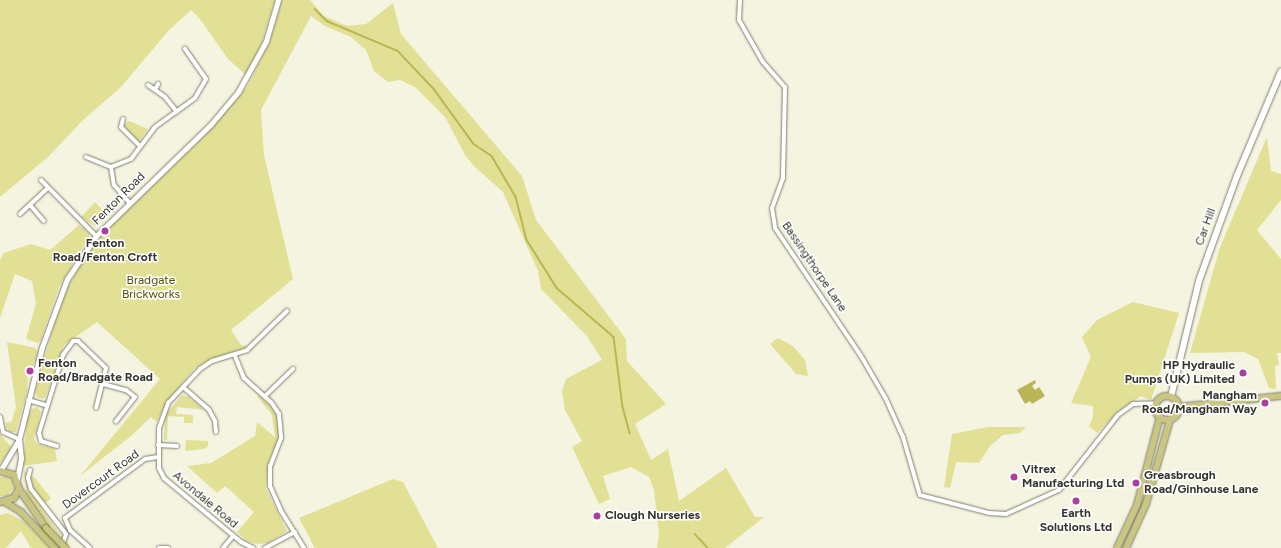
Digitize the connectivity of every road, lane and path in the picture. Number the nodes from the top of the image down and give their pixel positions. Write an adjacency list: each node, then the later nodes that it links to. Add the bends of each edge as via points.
1 (278, 0): 17 (street, Fenton Road, via 266,41 238,92 206,129)
2 (740, 0): 31 (street, Bassingthorpe Lane, via 738,20 763,62 785,88 783,178 772,208 775,228 861,356 886,399 903,437 920,496 989,513 1006,514 1059,490 1118,414 1133,404)
3 (185, 49): 5 (street)
4 (1281, 72): 29 (main road, Car Hill, via 1237,176 1199,281)
5 (206, 80): 6 (street); 10 (street, via 194,98)
6 (212, 80)
7 (158, 84): 9 (street)
8 (148, 85): 9 (street)
9 (155, 90): 10 (street, via 165,97)
10 (177, 112): 12 (street, via 155,127)
11 (123, 119): 12 (street, via 121,127)
12 (140, 146): 14 (street, via 131,159)
13 (86, 157): 14 (street)
14 (111, 167): 17 (street, via 114,186)
15 (41, 180): 16 (street)
16 (48, 188): 18 (street); 21 (street)
17 (129, 202): 21 (street, Fenton Road)
18 (30, 205): 19 (street); 20 (street)
19 (20, 214)
20 (44, 221)
21 (96, 236): 30 (street, Fenton Road, via 61,290)
22 (287, 311): 23 (street, Avondale Road, via 252,346)
23 (235, 356): 26 (street, Avondale Road, via 205,365); 27 (street, via 244,378)
24 (293, 369): 27 (street)
25 (103, 384): 32 (street, via 106,368 78,341 73,341 63,355); 34 (street); 38 (street, via 126,390 135,397)
26 (183, 387): 39 (street, via 209,410 215,421); 41 (street, Avondale Road, via 162,415)
27 (265, 396): 50 (street, via 276,408 282,430 280,445 270,466 270,486 275,500)
28 (1281, 396): 33 (main road)
29 (1171, 397): 31 (main road, via 1164,397); 33 (main road)
30 (28, 400): 32 (street); 40 (street, Fenton Road)
31 (1157, 403): 36 (main road, via 1156,411)
32 (46, 405): 42 (street, via 38,437 41,441)
33 (1179, 407): 37 (main road, via 1177,415)
34 (96, 408)
35 (0, 417): 40 (street, via 3,432)
36 (1160, 417): 37 (main road); 62 (main road, via 1137,505)
37 (1170, 420): 63 (main road, via 1146,504)
38 (116, 421)
39 (216, 432)
40 (19, 439): 46 (street, Fenton Road); 47 (street, Fenton Road, via 21,458)
41 (158, 444): 43 (street); 44 (street, Avondale Road)
42 (57, 446)
43 (177, 446)
44 (158, 457): 51 (street, Avondale Road, via 161,474 168,483); 55 (street, Dovercourt Road, via 146,459 67,516 64,521)
45 (30, 470): 53 (street, via 28,478 31,489 66,534)
46 (0, 471): 47 (main road, via 10,472)
47 (17, 479): 48 (main road)
48 (19, 488): 49 (main road, via 14,498); 54 (main road, bridge, via 46,528)
49 (2, 503): 52 (main road, via 21,512)
50 (295, 532): 60 (street); 61 (street)
51 (233, 536): 58 (street); 59 (street, Avondale Road)
52 (55, 548)
53 (61, 548)
54 (66, 548)
55 (90, 548)
56 (159, 548): 57 (street)
57 (168, 548)
58 (223, 548)
59 (253, 548)
60 (266, 548)
61 (304, 548)
62 (1117, 548)
63 (1126, 548)

